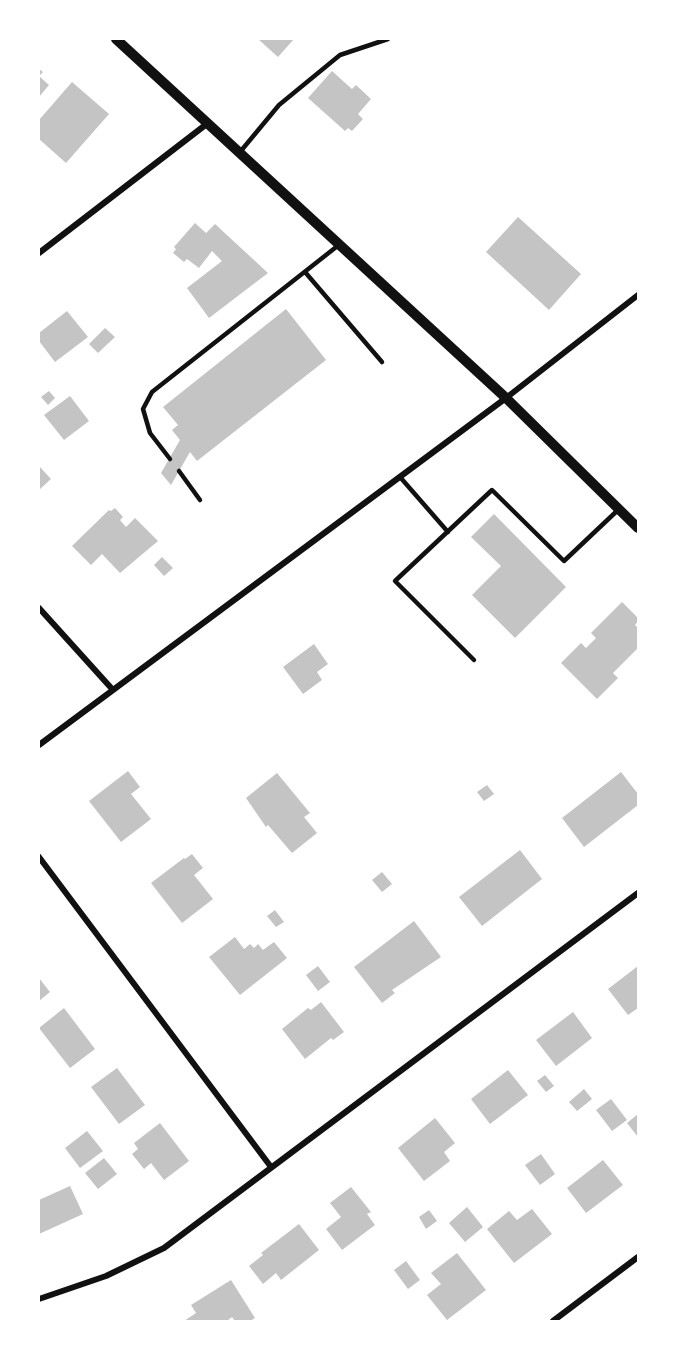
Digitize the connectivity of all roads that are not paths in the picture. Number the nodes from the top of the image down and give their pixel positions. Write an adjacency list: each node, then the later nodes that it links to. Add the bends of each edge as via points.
1 (116, 39): 3 (street)
2 (388, 39): 4 (lane, via 340,56 279,105)
3 (208, 123): 4 (street); 6 (street)
4 (240, 152): 5 (street)
5 (339, 244): 7 (lane); 10 (street)
6 (39, 253)
7 (305, 272): 9 (lane); 11 (lane, via 152,392 143,410 150,433)
8 (638, 295): 10 (street)
9 (382, 362)
10 (506, 398): 13 (street); 15 (street)
11 (170, 459)
12 (179, 471): 14 (lane)
13 (400, 477): 17 (lane); 20 (street)
14 (200, 500)
15 (619, 509): 16 (street); 17 (lane, via 564,561 492,490)
16 (638, 528)
17 (447, 532): 19 (lane, via 395,581)
18 (39, 608): 20 (street)
19 (474, 660)
20 (113, 690): 21 (street)
21 (39, 745)
22 (39, 857): 24 (street)
23 (638, 893): 24 (street)
24 (271, 1167): 26 (street, via 164,1248 106,1276)
25 (638, 1257): 27 (street)
26 (39, 1299)
27 (553, 1321)

